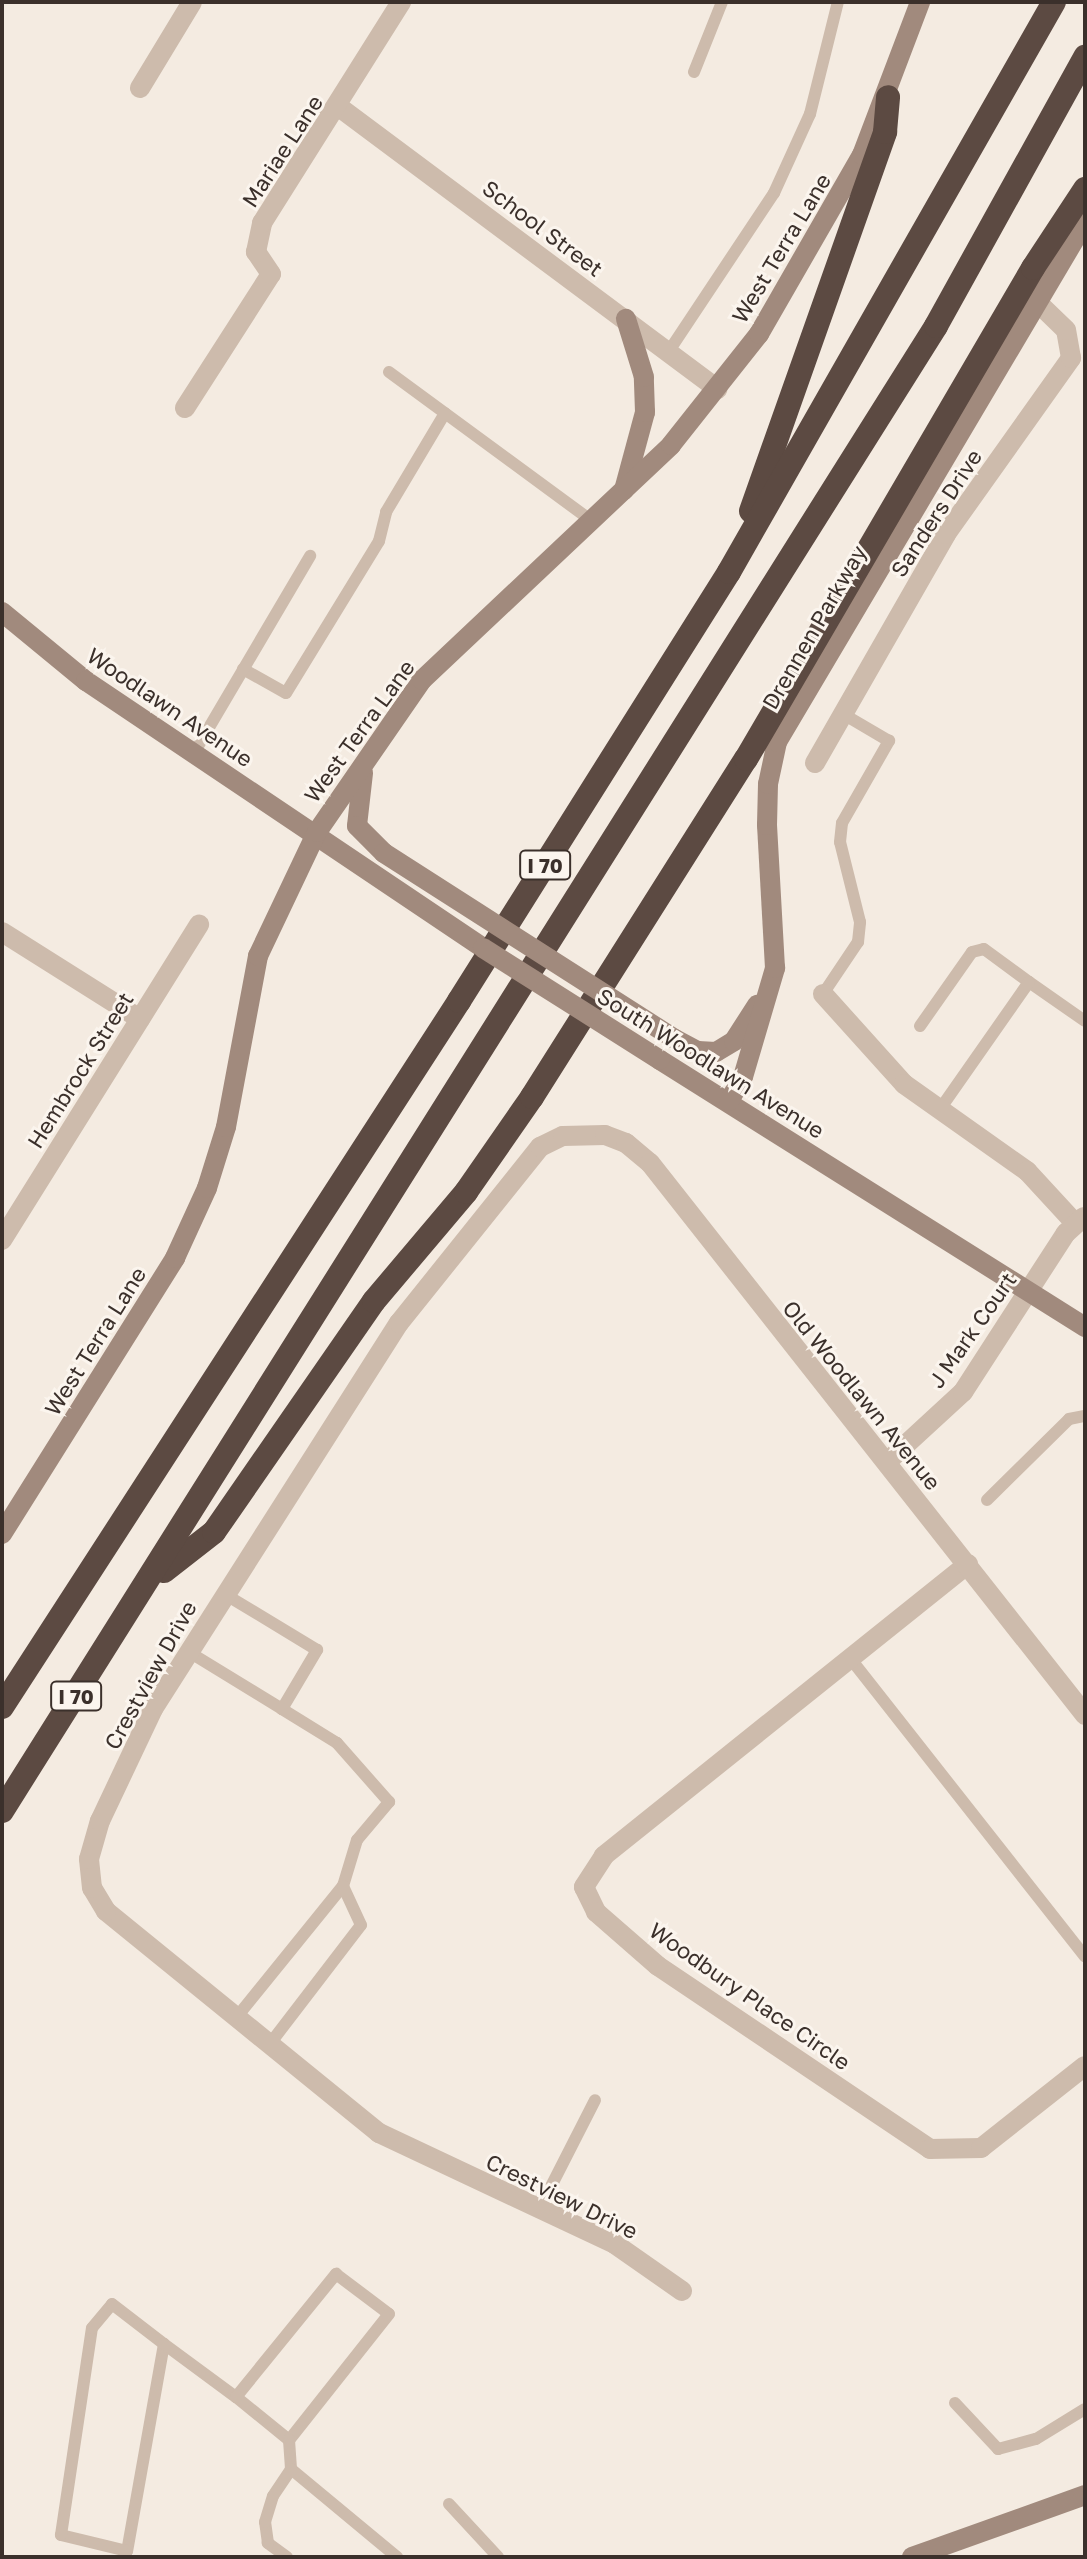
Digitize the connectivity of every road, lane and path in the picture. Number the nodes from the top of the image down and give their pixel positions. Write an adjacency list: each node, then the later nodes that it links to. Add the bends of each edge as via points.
1 (192, 2): 9 (street)
2 (401, 2): 11 (street, Mariae Lane)
3 (722, 2): 8 (lane)
4 (838, 2): 16 (lane, via 810,114 774,193)
5 (920, 2): 10 (main road, West Terra Lane)
6 (1054, 2): 24 (highway, I 70)
7 (1085, 57): 52 (highway, I 70, via 936,326)
8 (694, 72)
9 (140, 88)
10 (888, 97): 18 (main road, West Terra Lane, via 838,201 759,334); 24 (highway, via 885,132)
11 (339, 107): 15 (street, School Street); 19 (street, Mariae Lane, via 262,223 256,252 271,274)
12 (1085, 189): 52 (highway, via 1033,268 762,733 532,1097 466,1192 374,1301 214,1532)
13 (1085, 222): 14 (main road, Drennen Parkway)
14 (1035, 300): 27 (street, Sanders Drive, via 1066,330 1071,358 946,534); 34 (main road, Drennen Parkway, via 777,742 767,825)
15 (626, 319): 16 (street, School Street); 21 (main road, via 644,377 645,412)
16 (669, 351): 18 (street, School Street)
17 (389, 372): 20 (lane)
18 (718, 389): 21 (main road, West Terra Lane)
19 (185, 408)
20 (445, 413): 22 (lane); 26 (lane, via 386,512 379,541 286,693)
21 (623, 493): 22 (main road, West Terra Lane)
22 (592, 521): 29 (main road, West Terra Lane, via 422,680)
23 (310, 556): 26 (lane)
24 (729, 572): 56 (highway, I 70, via 459,1001)
25 (2, 612): 28 (main road, Woodlawn Avenue, via 86,681)
26 (243, 669): 28 (lane)
27 (843, 714): 30 (street, Sanders Drive); 36 (lane, via 889,741 842,823 840,842 860,922 858,942)
28 (194, 753): 31 (main road, Woodlawn Avenue)
29 (367, 757): 31 (main road, West Terra Lane); 34 (main road, bridge, via 355,814 364,837 698,1051 716,1052 734,1041)
30 (815, 763)
31 (317, 832): 40 (main road, South Woodlawn Avenue, bridge, via 370,876); 50 (main road, West Terra Lane, via 258,956 226,1127 207,1188 175,1258)
32 (199, 925): 37 (street, Hembrock Street)
33 (2, 932): 37 (street)
34 (775, 968): 40 (main road, Drennen Parkway, via 747,1065)
35 (1029, 982): 38 (lane); 39 (lane, via 984,949 972,952); 41 (lane)
36 (823, 994): 41 (street, via 904,1084)
37 (140, 1019): 44 (street, Hembrock Street)
38 (1085, 1021)
39 (920, 1026)
40 (729, 1101): 45 (main road, South Woodlawn Avenue)
41 (940, 1109): 43 (street, via 1027,1171)
42 (584, 1133): 48 (street, Old Woodlawn Avenue, via 626,1143 650,1163 732,1274); 53 (street, Crestview Drive, via 540,1147 477,1222 399,1323)
43 (1080, 1219): 45 (street, J Mark Court)
44 (2, 1240)
45 (1027, 1294): 46 (main road, South Woodlawn Avenue); 48 (street, J Mark Court, via 963,1392)
46 (1085, 1327)
47 (1085, 1416): 49 (lane, via 1069,1419)
48 (888, 1461): 51 (street, Old Woodlawn Avenue)
49 (987, 1500)
50 (2, 1534)
51 (968, 1564): 55 (street, Woodbury Place Circle); 58 (street, Old Woodlawn Avenue)
52 (151, 1581): 59 (highway, I 70)
53 (223, 1593): 54 (street, Crestview Drive); 57 (lane, via 317,1650)
54 (189, 1652): 57 (lane); 62 (street, Crestview Drive, via 153,1709 100,1821 89,1859 92,1888 106,1911)
55 (850, 1658): 61 (lane); 64 (street, Woodbury Place Circle, via 604,1856 584,1887 588,1901 658,1966 930,2149 981,2148)
56 (2, 1707)
57 (282, 1709): 60 (lane, via 337,1743 389,1802 357,1840)
58 (1085, 1715)
59 (2, 1811)
60 (343, 1886): 62 (lane); 63 (lane, via 361,1925)
61 (1085, 1957)
62 (236, 2018): 63 (street, Crestview Drive)
63 (269, 2045): 66 (street, Crestview Drive, via 379,2133)
64 (1085, 2066)
65 (595, 2100): 66 (lane)
66 (540, 2208): 67 (street, Crestview Drive, via 615,2244)
67 (682, 2291)
68 (164, 2344): 68 (lane, via 112,2304 92,2328 61,2535 127,2551); 69 (lane)
69 (236, 2397): 72 (lane); 72 (lane, via 336,2274 389,2314)
70 (955, 2403): 71 (lane, via 998,2449 1036,2439)
71 (1085, 2409)
72 (289, 2440): 73 (lane)
73 (291, 2469): 76 (lane, via 273,2496 265,2522 268,2543); 77 (lane)
74 (1085, 2495): 79 (main road)
75 (449, 2504): 78 (lane)
76 (287, 2557)
77 (397, 2557)
78 (498, 2557)
79 (912, 2557)

